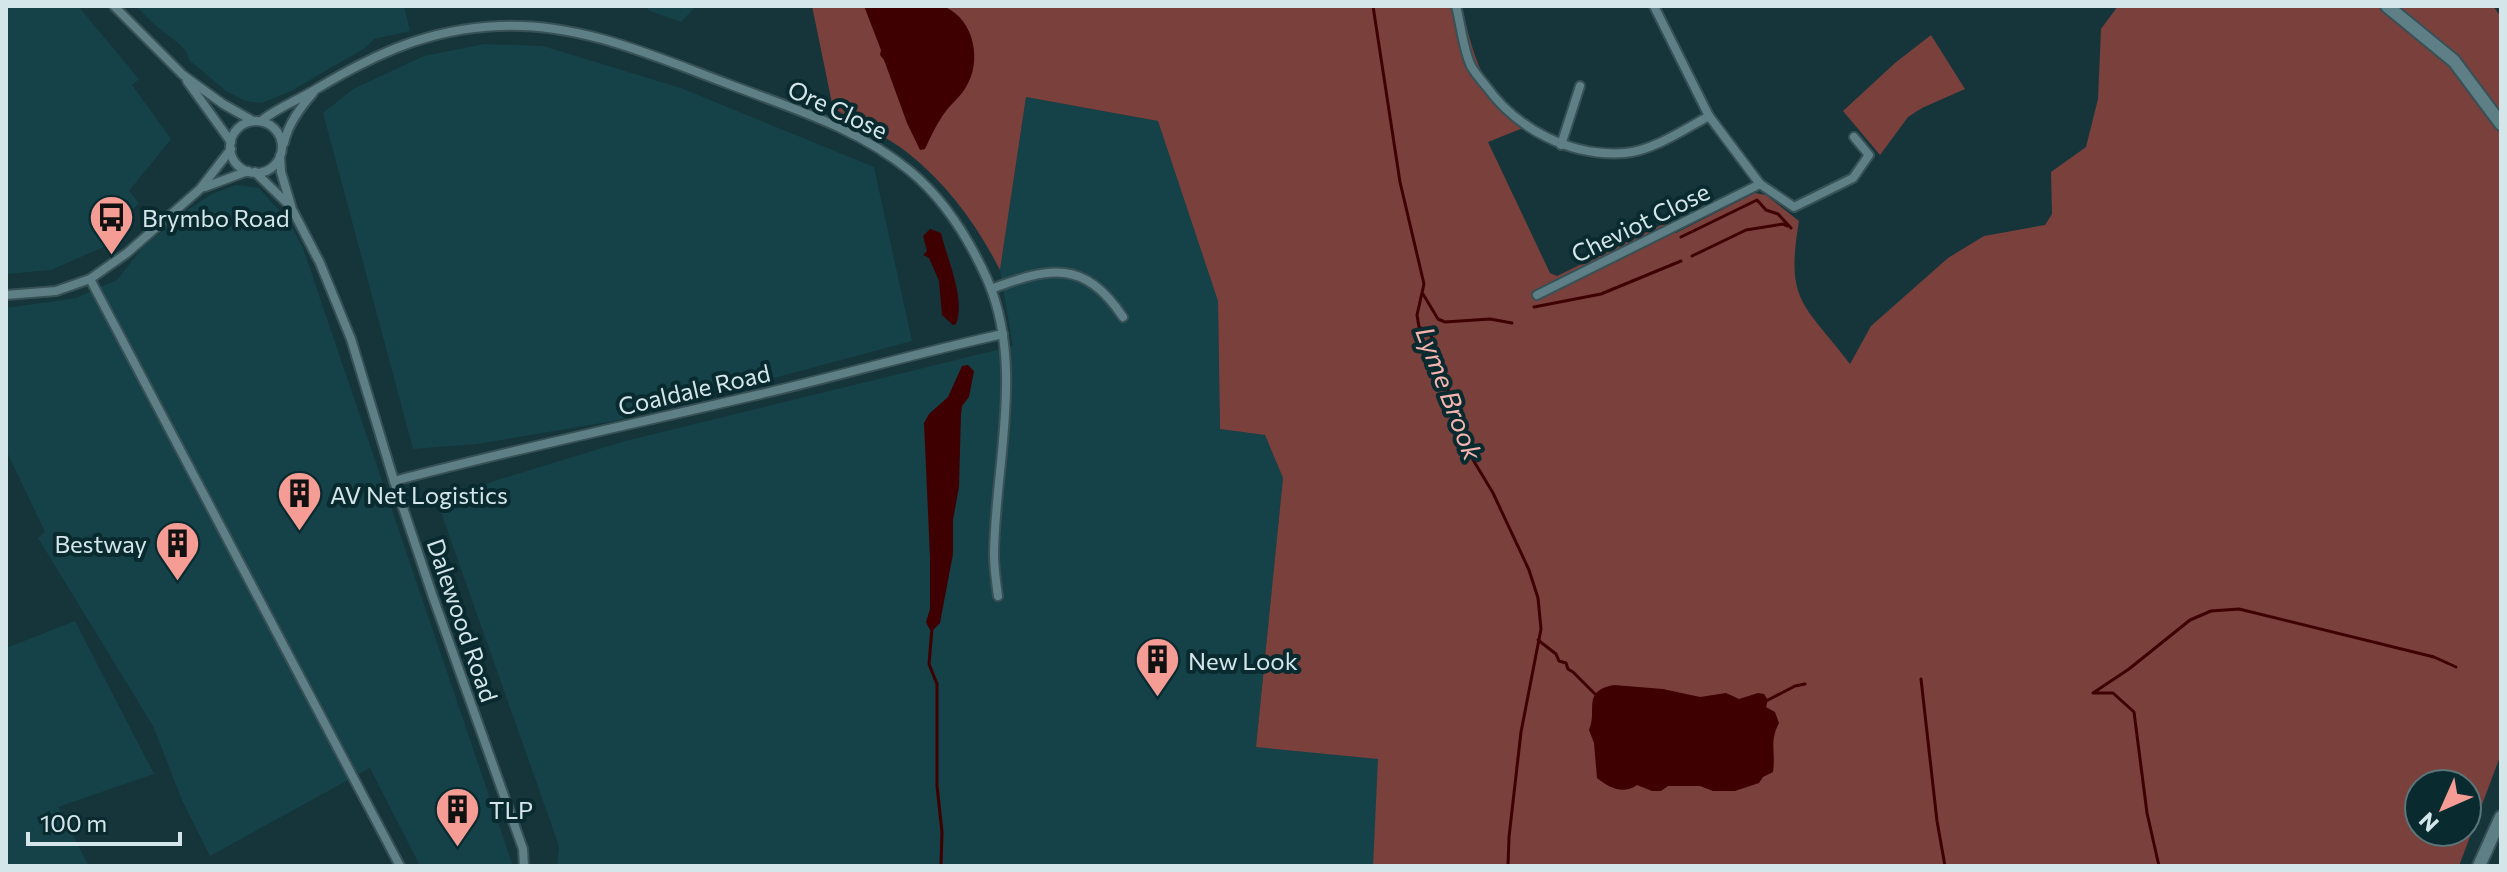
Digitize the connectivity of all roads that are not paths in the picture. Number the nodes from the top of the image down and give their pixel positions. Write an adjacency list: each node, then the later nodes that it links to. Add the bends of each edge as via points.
1 (114, 6): 5 (street)
2 (1456, 6): 12 (street, via 1471,66 1517,121)
3 (1654, 6): 8 (street)
4 (2387, 6): 10 (main road, via 2454,61)
5 (183, 75): 9 (street); 13 (street)
6 (1580, 86): 12 (street)
7 (316, 89): 9 (street, Ore Close); 14 (street, Ore Close, via 286,133); 20 (street, Ore Close, via 379,54 451,31 530,26 612,40 808,114 882,149 940,201)
8 (1709, 116): 12 (street, via 1627,153); 16 (street)
9 (257, 121): 13 (street, via 240,127); 14 (street, via 278,132)
10 (2501, 124)
11 (1854, 137): 16 (street, via 1869,155 1853,178 1794,207)
12 (1561, 145)
13 (231, 146): 15 (street, via 237,164); 17 (street)
14 (281, 153): 15 (street, via 271,168); 18 (street, Dalewood Road)
15 (252, 172): 17 (street); 18 (street, Dalewood Road)
16 (1760, 184): 22 (street, Cheviot Close)
17 (200, 189): 19 (street)
18 (292, 209): 25 (street, Dalewood Road, via 351,339)
19 (90, 279): 21 (street, via 56,291); 28 (street)
20 (991, 289): 23 (street, via 1038,273 1065,273 1092,282); 24 (street, Ore Close)
21 (6, 295)
22 (1537, 295)
23 (1123, 317)
24 (1003, 334): 25 (street, Coaldale Road); 26 (street, Ore Close, via 1005,400 994,554)
25 (394, 481): 29 (street, Dalewood Road, via 518,834)
26 (998, 596)
27 (2501, 817): 30 (main road)
28 (400, 866)
29 (524, 866)
30 (2479, 866)

